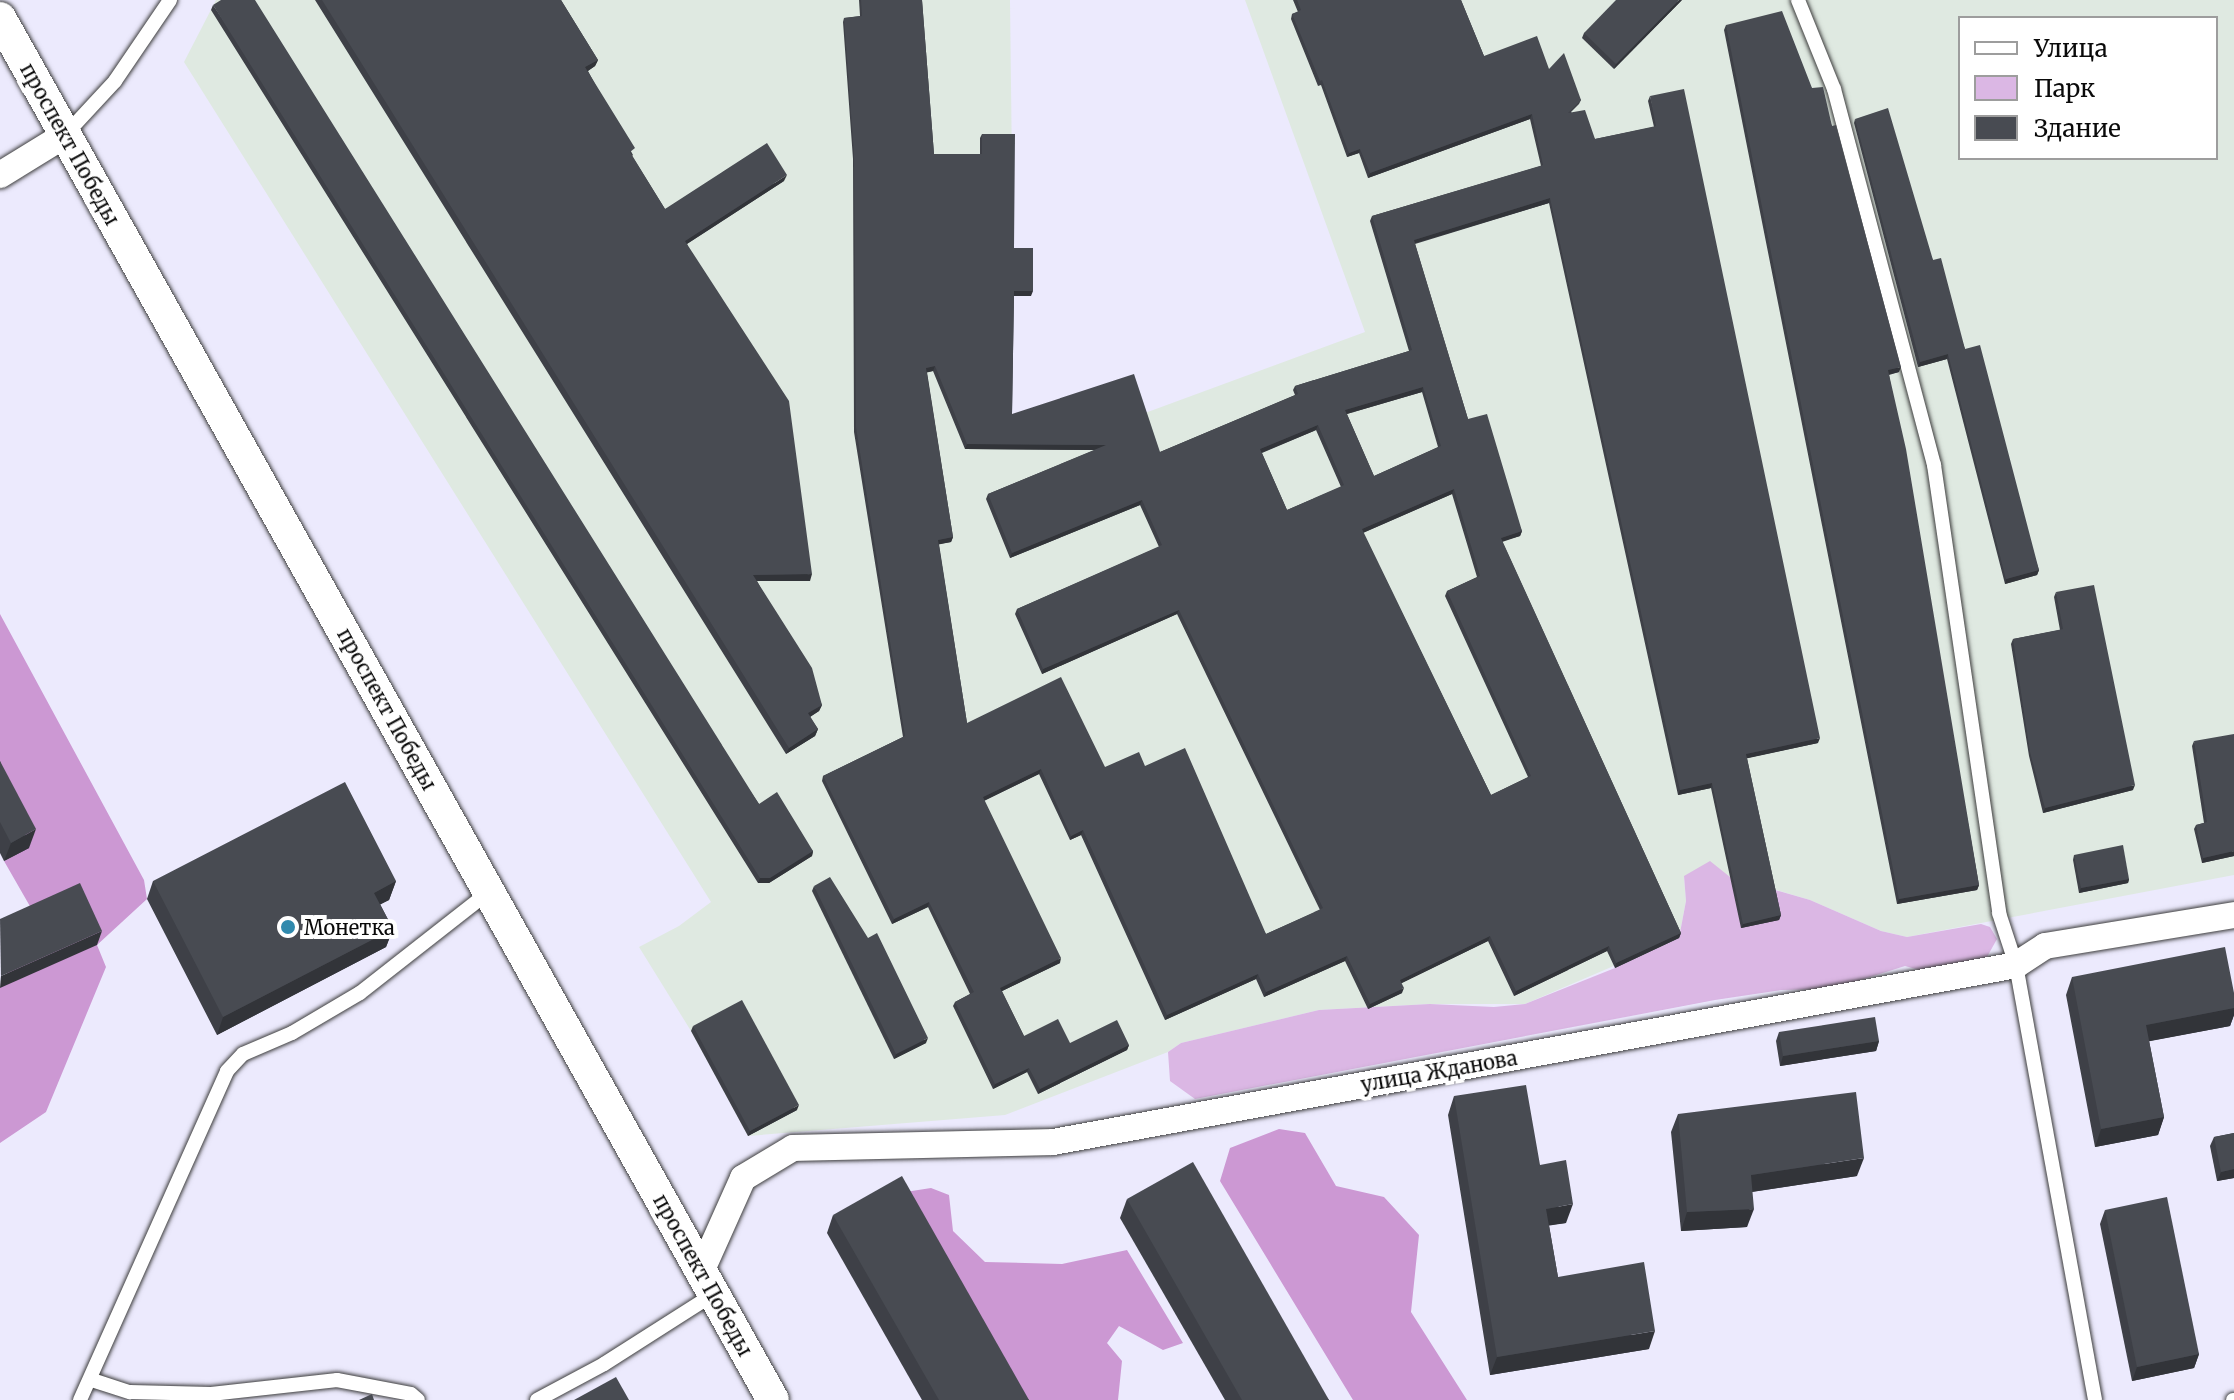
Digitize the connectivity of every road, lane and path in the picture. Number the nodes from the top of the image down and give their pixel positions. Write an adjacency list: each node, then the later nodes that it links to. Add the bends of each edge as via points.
1 (170, 0): 4 (lane, via 115,81)
2 (1798, 0): 8 (lane, via 1834,89 1934,465 1999,913)
3 (0, 18): 4 (street, проспект Победы)
4 (65, 135): 5 (street); 6 (street, проспект Победы)
5 (0, 175)
6 (489, 892): 9 (street, проспект Победы); 10 (lane, via 360,993 292,1033 243,1054 227,1071)
7 (2234, 915): 8 (street, улица Жданова, via 2045,946)
8 (2016, 965): 9 (street, улица Жданова, via 1053,1142 793,1148 743,1178); 15 (lane)
9 (708, 1283): 13 (lane, via 607,1370); 14 (street, проспект Победы)
10 (92, 1380): 11 (lane); 12 (lane, via 130,1392 211,1394 337,1380 411,1394)
11 (80, 1400)
12 (418, 1400)
13 (537, 1400)
14 (773, 1400)
15 (2095, 1400)

